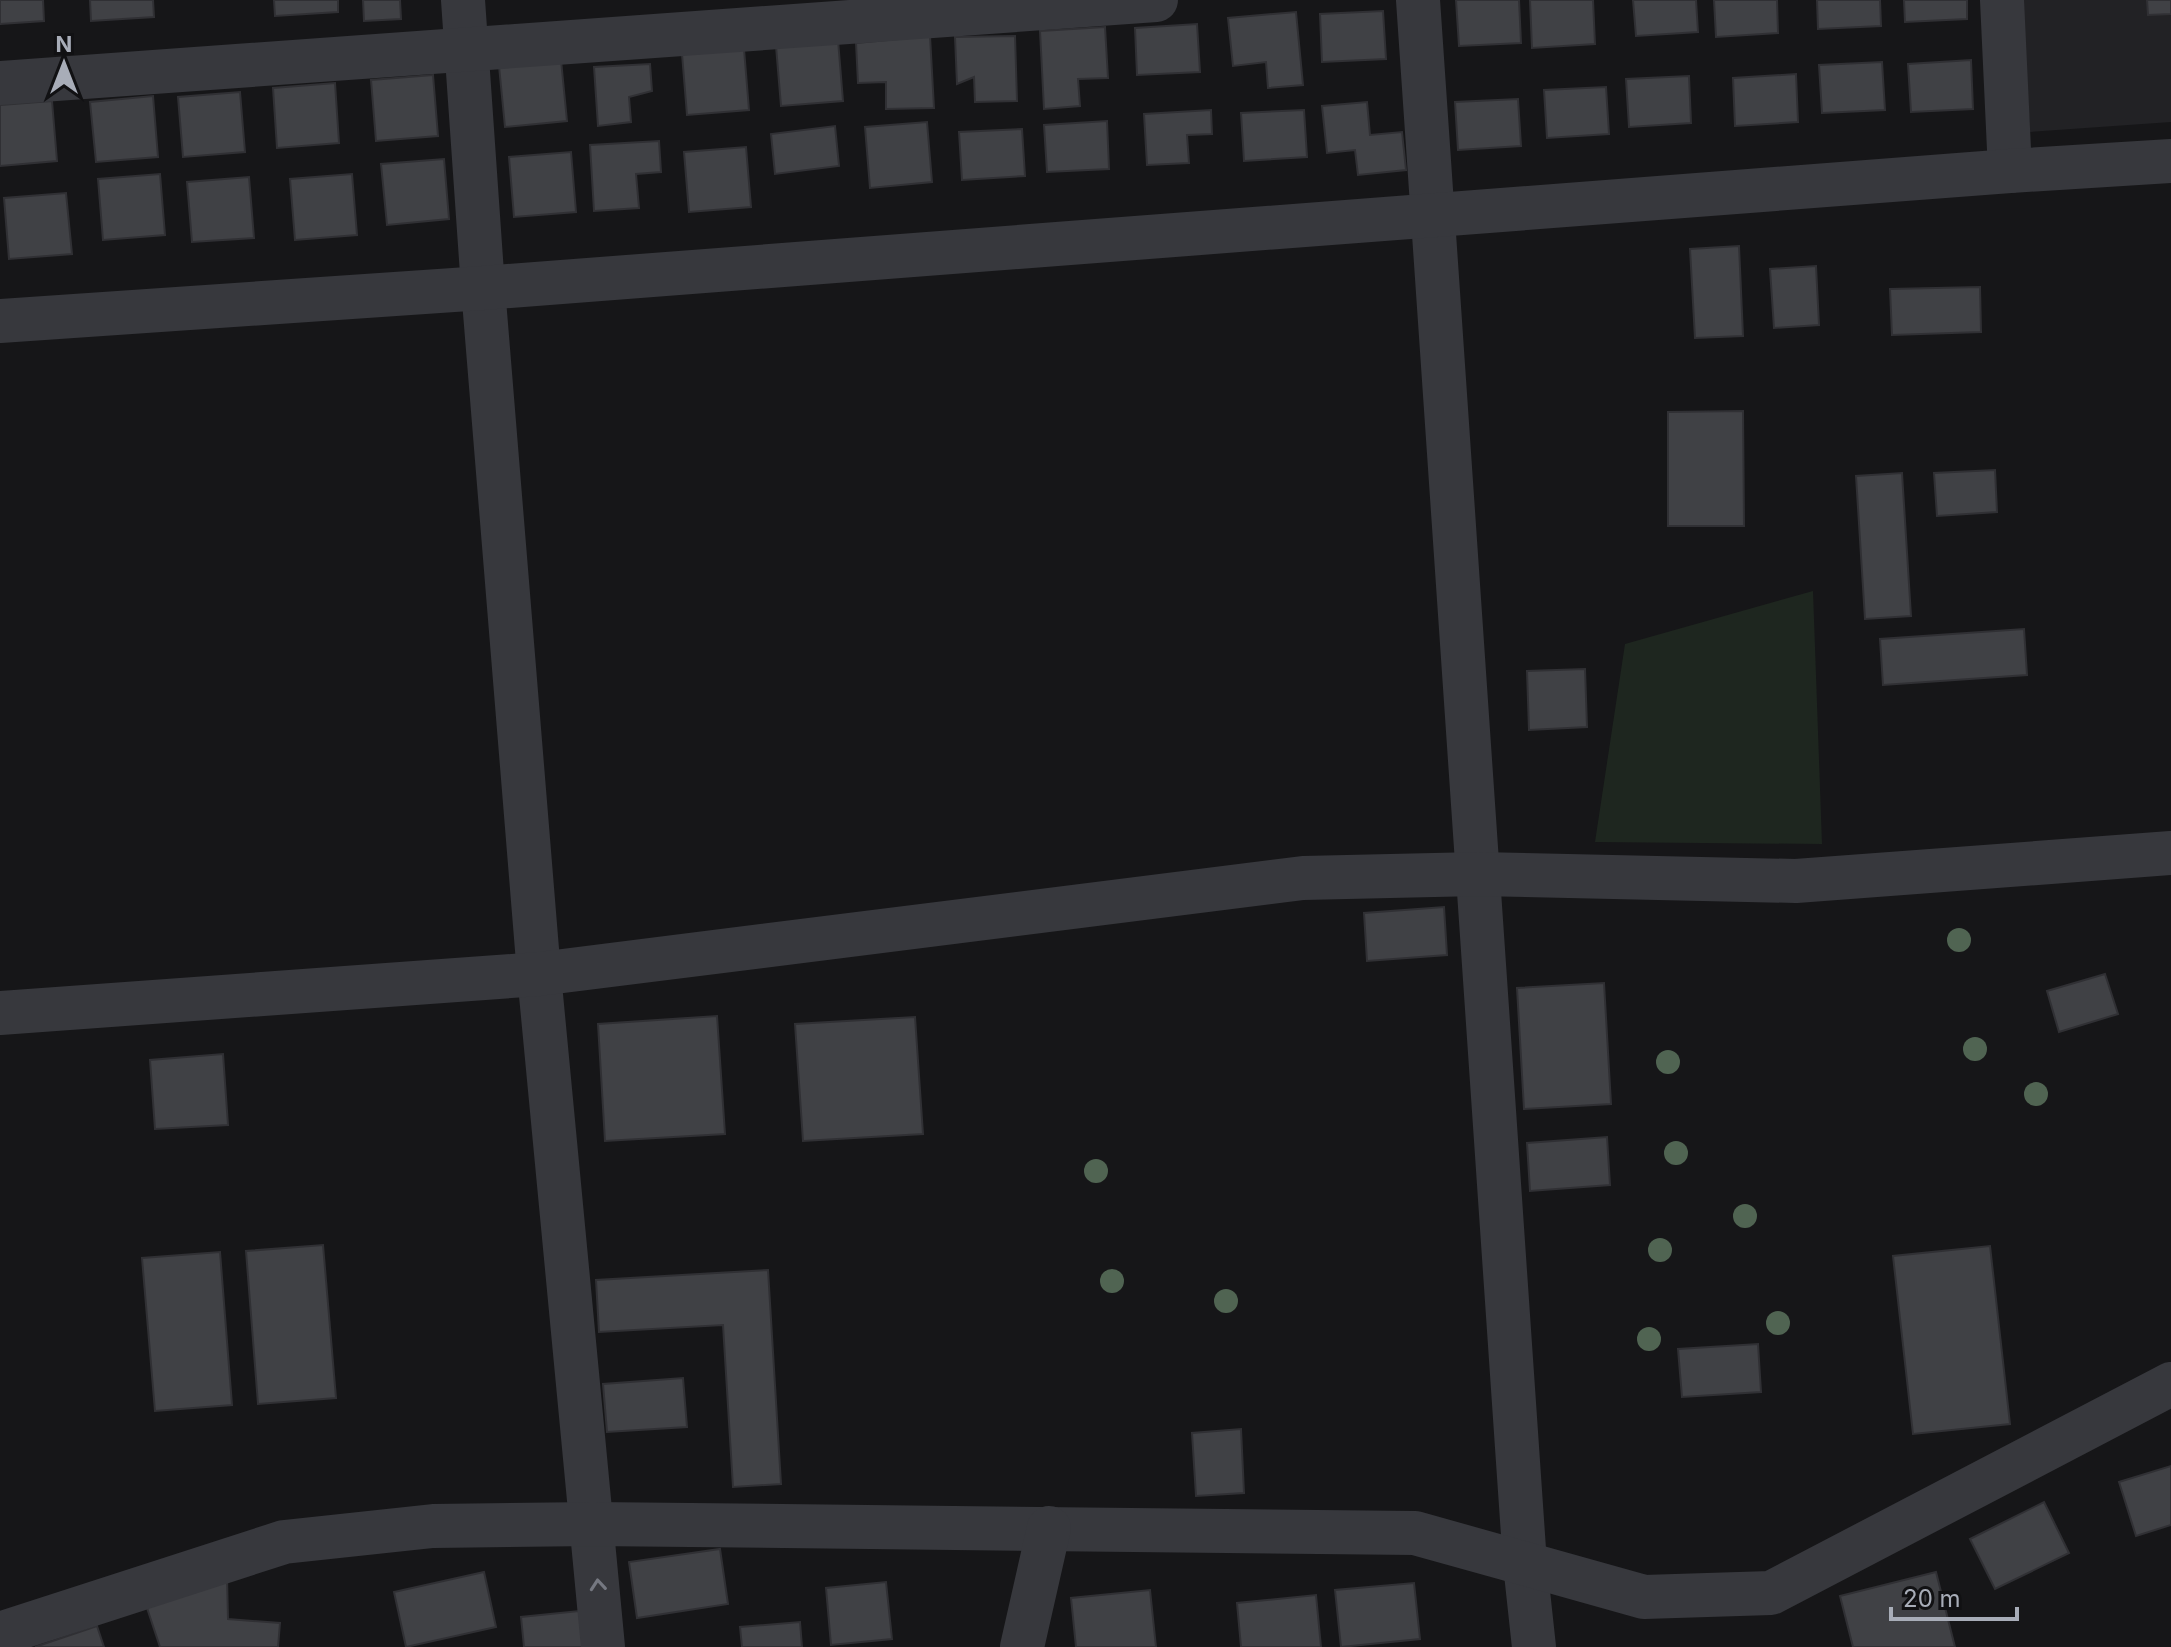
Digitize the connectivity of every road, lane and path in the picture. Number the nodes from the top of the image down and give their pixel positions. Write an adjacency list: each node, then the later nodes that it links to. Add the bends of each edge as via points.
1 (463, 0): 5 (street)
2 (1156, 0): 5 (street)
3 (1418, 0): 9 (street)
4 (2002, 0): 8 (street)
5 (466, 51): 6 (street); 10 (street)
6 (0, 83)
7 (2171, 161): 8 (street)
8 (2010, 171): 9 (street)
9 (1433, 216): 10 (street); 13 (street)
10 (483, 288): 11 (street); 14 (street)
11 (0, 321)
12 (2171, 853): 13 (street, via 1796,881)
13 (1478, 874): 14 (street, via 1303,878); 19 (street)
14 (539, 974): 15 (street); 17 (street)
15 (0, 1013)
16 (2171, 1384): 19 (street, via 1771,1593 1644,1597)
17 (593, 1524): 18 (street); 20 (street, via 433,1526 284,1542); 21 (street, one-way to 17)
18 (1049, 1528): 19 (street, via 1415,1533); 22 (street)
19 (1525, 1564): 23 (street)
20 (0, 1634)
21 (603, 1647)
22 (1022, 1647)
23 (1534, 1647)

